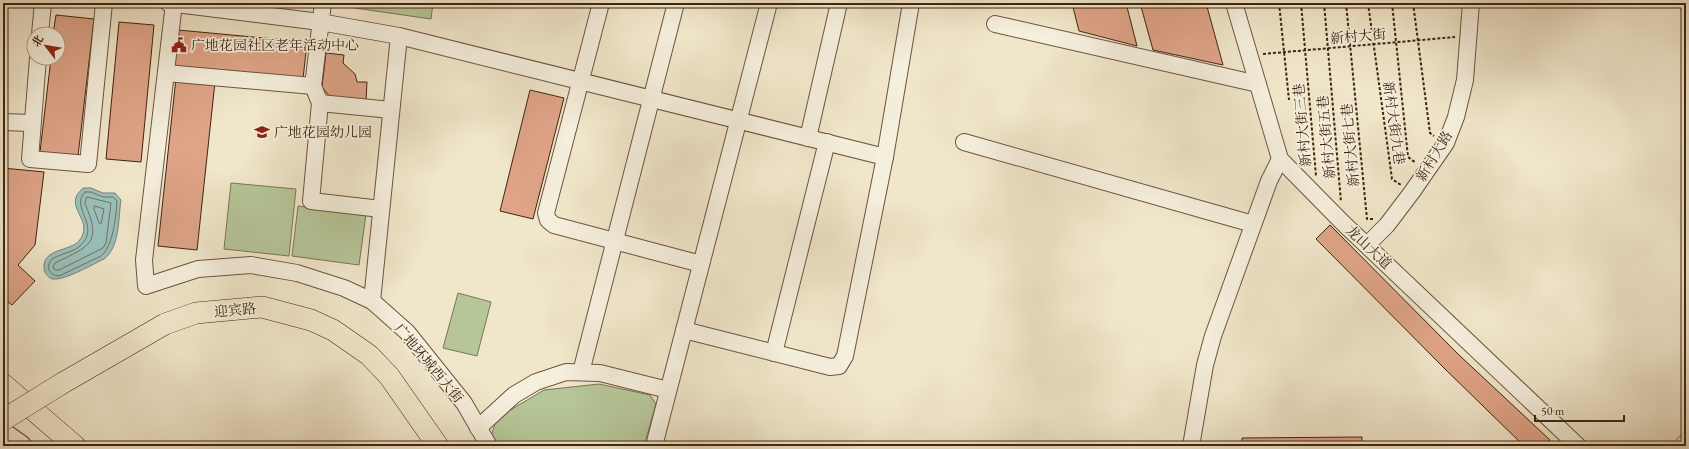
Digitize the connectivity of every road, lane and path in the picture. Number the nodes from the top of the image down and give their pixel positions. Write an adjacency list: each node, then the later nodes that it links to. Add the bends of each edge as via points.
1 (43, 3): 22 (street)
2 (104, 3): 44 (street, via 88,164 30,159)
3 (168, 3): 19 (street)
4 (323, 3): 20 (street)
5 (601, 3): 35 (street)
6 (676, 3): 38 (street)
7 (769, 3): 42 (street)
8 (839, 3): 45 (street)
9 (911, 3): 49 (street)
10 (1234, 3): 32 (street, 龙山大道)
11 (1279, 3): 31 (path)
12 (1301, 3): 30 (path, 新村大街三巷)
13 (1324, 3): 29 (path, 新村大街五巷)
14 (1346, 3): 28 (path)
15 (1368, 3): 27 (path, 新村大街九巷)
16 (1392, 3): 26 (path)
17 (1413, 3): 25 (path)
18 (1471, 3): 24 (street, 新村大路)
19 (174, 4): 20 (street); 34 (street)
20 (320, 22): 23 (street); 37 (street)
21 (996, 24): 36 (street)
22 (41, 26)
23 (399, 36): 35 (street); 41 (street)
24 (1468, 36): 25 (path, 新村大街); 48 (street, 新村大路, via 1464,80 1456,118)
25 (1417, 41): 26 (path, 新村大街); 48 (path, via 1430,134)
26 (1396, 43): 27 (path, 新村大街); 51 (path, via 1408,157)
27 (1373, 45): 28 (path, 新村大街); 52 (path, 新村大街九巷, via 1392,179)
28 (1351, 46): 29 (path, 新村大街); 57 (path, 新村大街七巷, via 1367,219 1380,218)
29 (1328, 49): 30 (path, 新村大街); 55 (path, 新村大街五巷)
30 (1305, 51): 31 (path, 新村大街); 53 (path, 新村大街三巷)
31 (1284, 52): 32 (path, 新村大街); 39 (path)
32 (1249, 55): 36 (street, 龙山大道)
33 (37, 66): 44 (street)
34 (166, 73): 37 (street); 61 (street, 广地环城西大街, via 144,260 146,286 198,269 251,265 297,273 344,288)
35 (580, 80): 38 (street); 58 (street, via 546,213 548,220 554,225)
36 (1258, 84): 50 (street, 龙山大道)
37 (313, 86): 40 (street)
38 (651, 98): 42 (street); 58 (street)
39 (1289, 100)
40 (320, 103): 41 (street); 54 (street, via 312,201)
41 (392, 110): 54 (street)
42 (739, 120): 45 (street); 60 (street)
43 (3, 122): 44 (street)
44 (32, 123)
45 (808, 138): 46 (street)
46 (827, 142): 49 (street); 64 (street)
47 (964, 142): 56 (street)
48 (1446, 143): 51 (street, 新村大路)
49 (885, 157): 64 (street, via 845,356 839,366 830,367)
50 (1280, 159): 53 (street, 龙山大道); 56 (street)
51 (1427, 170): 52 (street, 新村大路)
52 (1412, 192): 57 (street, 新村大路)
53 (1318, 197): 55 (street, 龙山大道)
54 (382, 209): 61 (street)
55 (1343, 223): 59 (street, 龙山大道)
56 (1253, 224): 77 (street, via 1213,336 1205,365)
57 (1387, 224): 59 (street, 新村大路)
58 (614, 241): 60 (street); 65 (street)
59 (1367, 245): 78 (street, 龙山大道)
60 (701, 264): 62 (street)
61 (372, 301): 69 (street, 广地环城西大街, via 407,332 464,402)
62 (684, 330): 64 (street); 67 (street)
63 (350, 341): 68 (main road, 迎宾路, bridge, via 311,320 262,307 196,313 165,324); 73 (main road, via 372,366 407,416); 74 (main road, 迎宾路, via 390,376)
64 (774, 353)
65 (581, 372): 67 (street, via 600,373); 69 (street, via 566,372 536,382 514,395)
66 (3, 384): 72 (main road)
67 (668, 390): 76 (street)
68 (3, 420)
69 (478, 428): 75 (street, 广地环城西大街)
70 (3, 434): 71 (highway)
71 (20, 446)
72 (75, 446)
73 (424, 446)
74 (438, 446)
75 (489, 446)
76 (654, 446)
77 (1191, 446)
78 (1578, 446)

